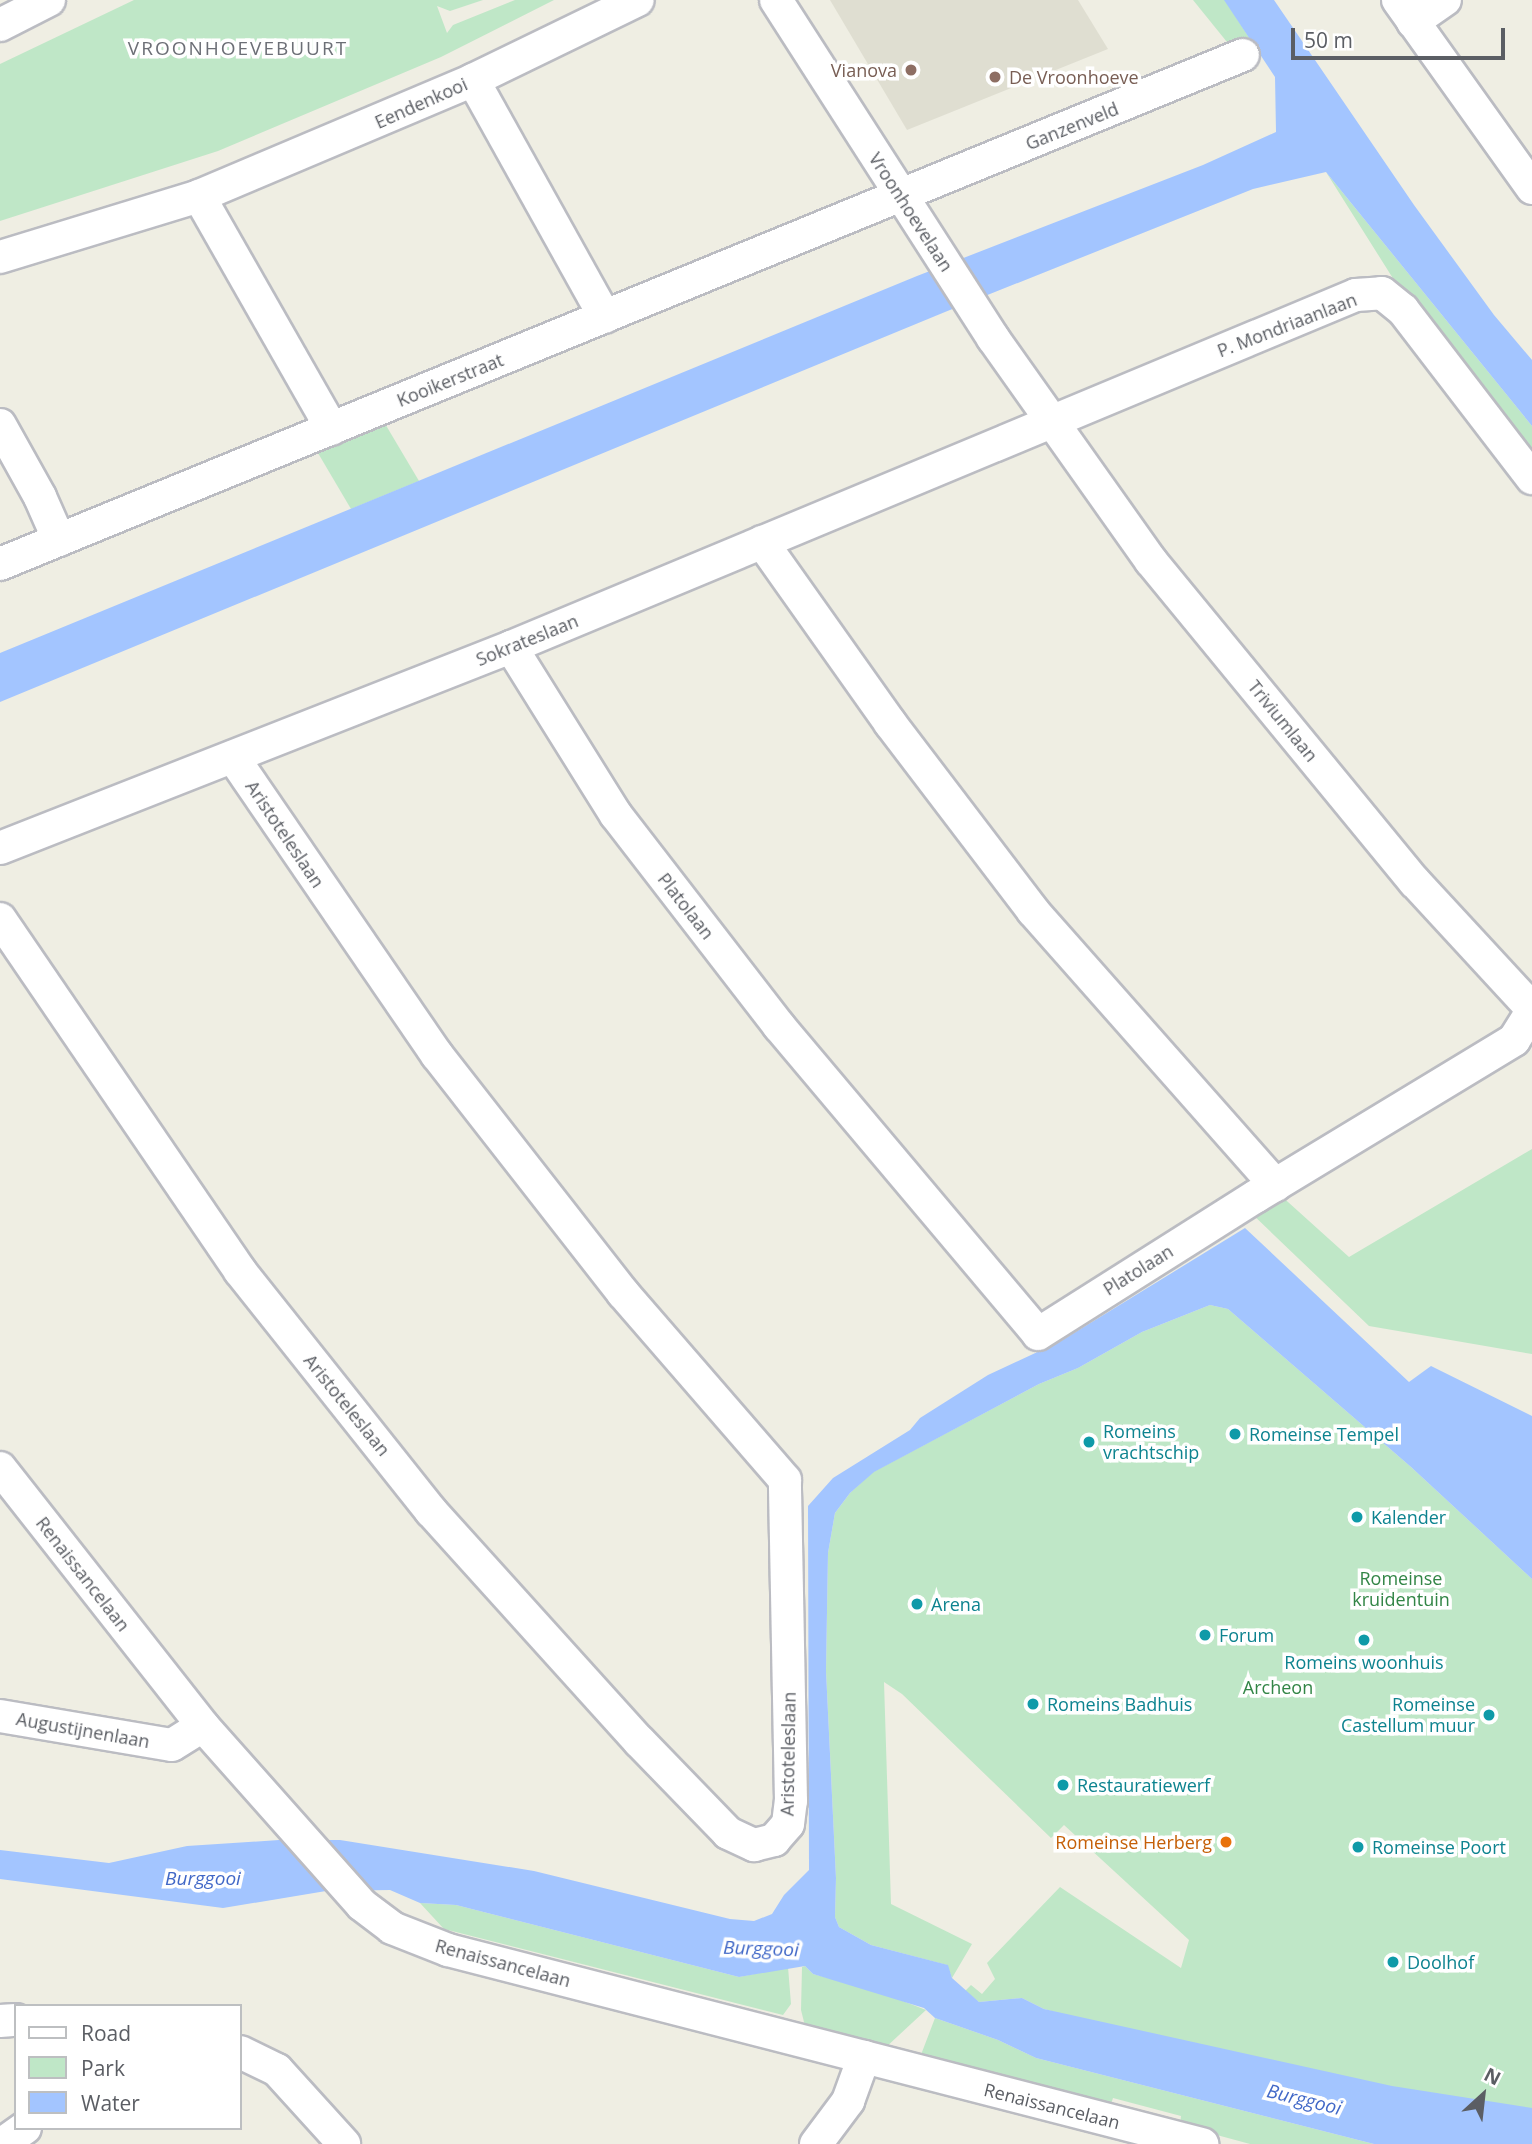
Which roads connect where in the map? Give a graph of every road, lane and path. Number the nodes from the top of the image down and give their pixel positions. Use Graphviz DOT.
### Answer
graph roads {
  1 [pos="49,0"];
  2 [pos="638,0"];
  3 [pos="776,0"];
  4 [pos="1445,0"];
  5 [pos="1405,11"];
  6 [pos="0,24"];
  7 [pos="1243,55"];
  8 [pos="473,79"];
  9 [pos="1532,188"];
  10 [pos="900,195"];
  11 [pos="199,196"];
  12 [pos="0,257"];
  13 [pos="605,317"];
  14 [pos="1049,421"];
  15 [pos="0,425"];
  16 [pos="332,429"];
  17 [pos="1532,478"];
  18 [pos="59,540"];
  19 [pos="762,542"];
  20 [pos="0,564"];
  21 [pos="511,647"];
  22 [pos="233,757"];
  23 [pos="0,848"];
  24 [pos="0,919"];
  25 [pos="1532,1010"];
  26 [pos="1275,1185"];
  27 [pos="0,1468"];
  28 [pos="0,1716"];
  29 [pos="203,1726"];
  30 [pos="242,2053"];
  31 [pos="864,2057"];
  32 [pos="22,2130"];
  33 [pos="2,2144"];
  34 [pos="344,2144"];
  35 [pos="816,2144"];
  36 [pos="1202,2144"];
  1 -- 6 [label="street"];
  2 -- 8 [label="street, Eendenkooi"];
  3 -- 10 [label="street, Vroonhoevelaan"];
  4 -- 5 [label="street"];
  5 -- 9 [label="street"];
  7 -- 10 [label="street, Ganzenveld"];
  8 -- 11 [label="street, Eendenkooi"];
  8 -- 13 [label="street"];
  10 -- 13 [label="street, Kooikerstraat"];
  10 -- 14 [label="street, Vroonhoevelaan"];
  11 -- 12 [label="street, Eendenkooi"];
  11 -- 16 [label="street"];
  13 -- 16 [label="street, Kooikerstraat"];
  14 -- 17 [label="street, P. Mondriaanlaan"];
  14 -- 19 [label="street, Sokrateslaan"];
  14 -- 25 [label="street, Triviumlaan"];
  15 -- 18 [label="street"];
  16 -- 18 [label="street, Kooikerstraat"];
  18 -- 20 [label="street, Kooikerstraat"];
  19 -- 21 [label="street, Sokrateslaan"];
  19 -- 26 [label="street"];
  21 -- 22 [label="street, Sokrateslaan"];
  21 -- 26 [label="street, Platolaan"];
  22 -- 23 [label="street, Sokrateslaan"];
  22 -- 24 [label="street, Aristoteleslaan"];
  25 -- 26 [label="street, Triviumlaan"];
  27 -- 29 [label="street, Renaissancelaan"];
  28 -- 29 [label="street, Augustijnenlaan"];
  29 -- 31 [label="street, Renaissancelaan"];
  30 -- 34 [label="street"];
  31 -- 35 [label="street"];
  31 -- 36 [label="street, Renaissancelaan"];
  32 -- 33 [label="street"];
}
